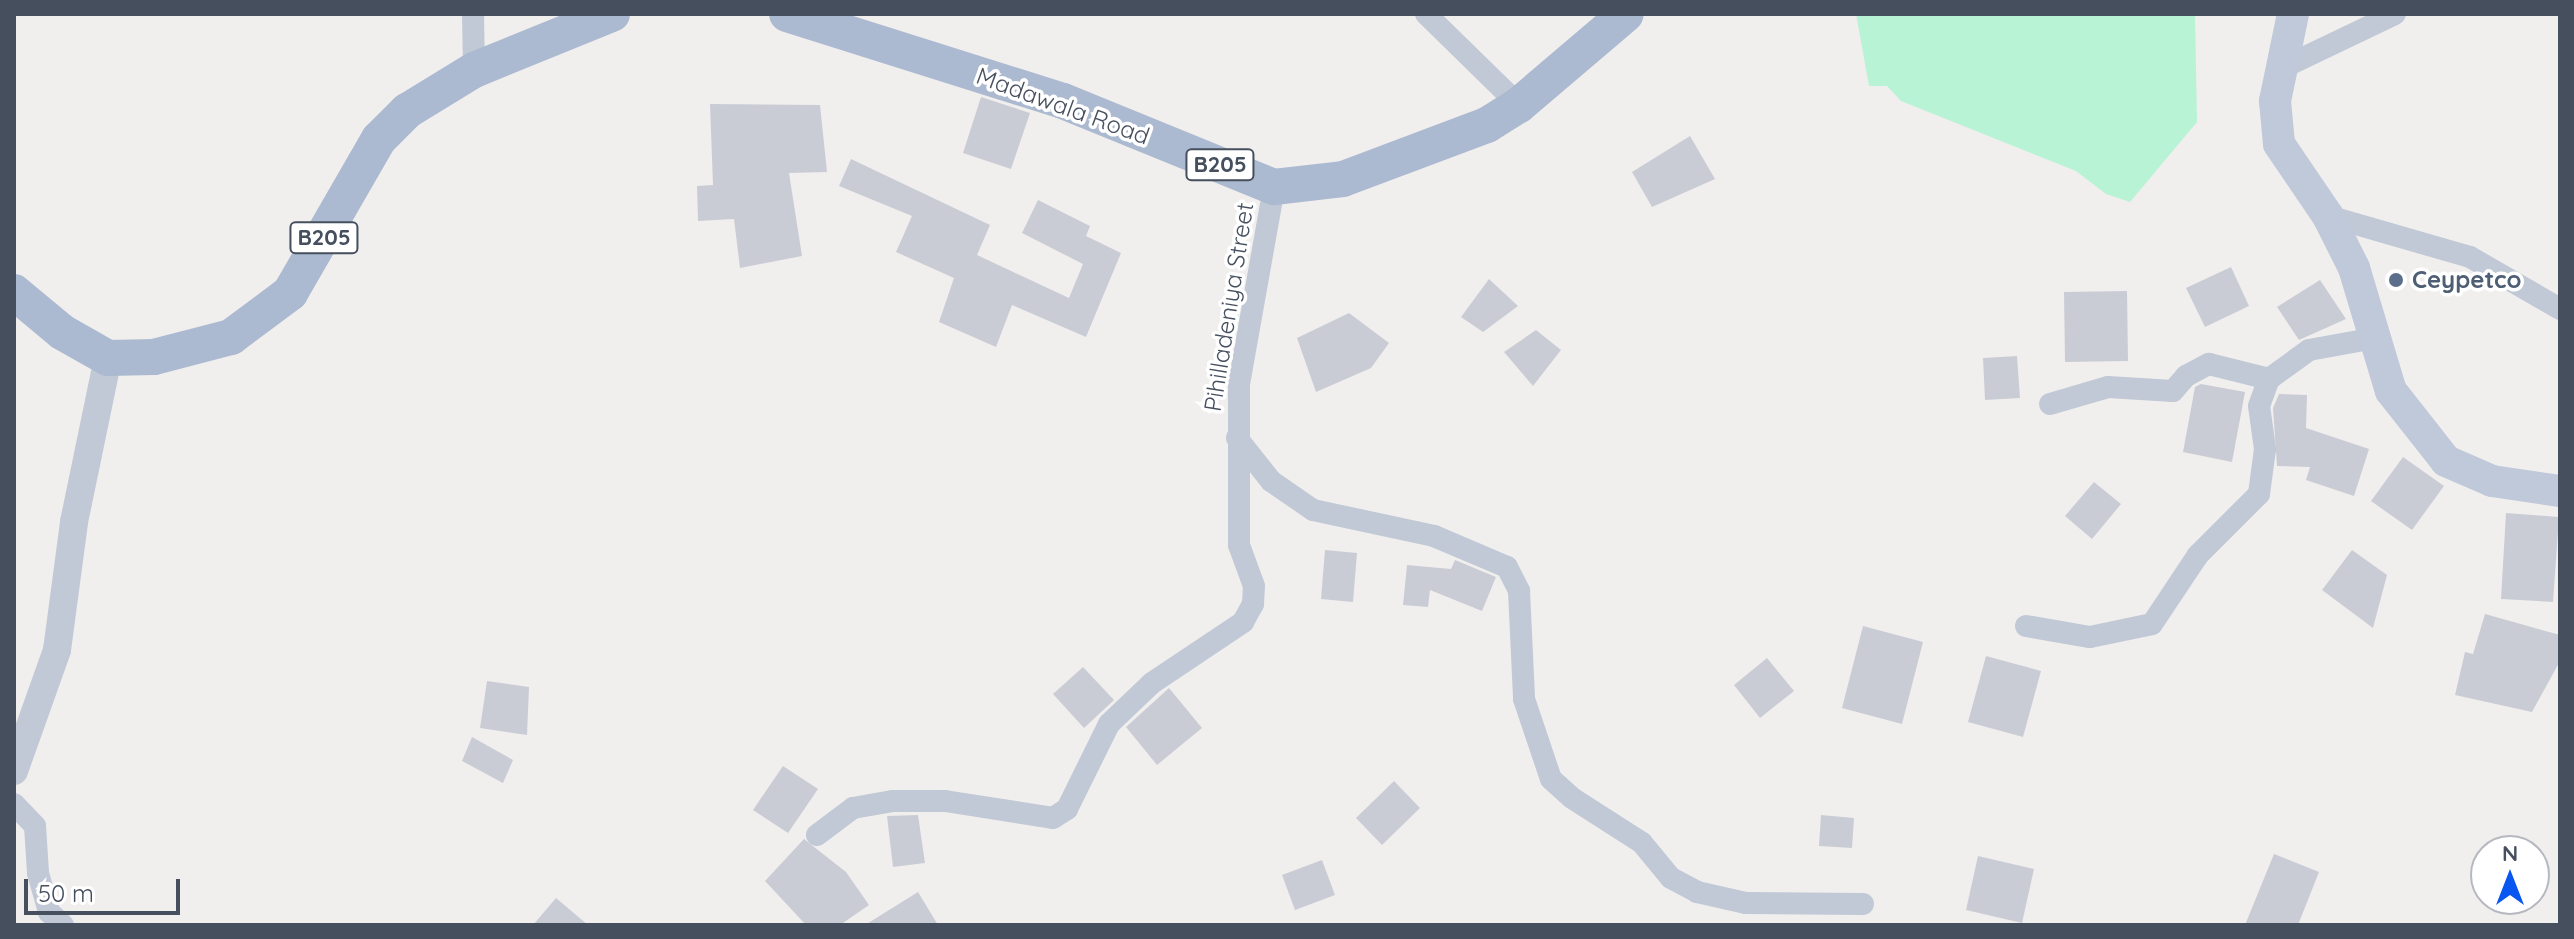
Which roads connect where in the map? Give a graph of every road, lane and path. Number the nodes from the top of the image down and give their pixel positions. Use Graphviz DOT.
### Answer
graph roads {
  1 [pos="473,14"];
  2 [pos="612,14"];
  3 [pos="787,14"];
  4 [pos="1426,14"];
  5 [pos="1626,14"];
  6 [pos="2293,14"];
  7 [pos="2395,14"];
  8 [pos="840,22"];
  9 [pos="2282,68"];
  10 [pos="474,70"];
  11 [pos="1519,105"];
  12 [pos="1274,187"];
  13 [pos="2328,216"];
  14 [pos="14,292"];
  15 [pos="2560,309"];
  16 [pos="2375,338"];
  17 [pos="108,358"];
  18 [pos="2269,379"];
  19 [pos="2050,404"];
  20 [pos="1237,438"];
  21 [pos="2560,491"];
  22 [pos="2026,626"];
  23 [pos="14,771"];
  24 [pos="14,804"];
  25 [pos="817,835"];
  26 [pos="1863,904"];
  27 [pos="63,925"];
  1 -- 10 [label="street"];
  2 -- 10 [label="main road, B205"];
  3 -- 8 [label="main road, Madawala Road / B205"];
  4 -- 11 [label="street"];
  5 -- 11 [label="main road, Madawala Road / B205"];
  6 -- 9 [label="main road"];
  7 -- 9 [label="street"];
  8 -- 12 [label="main road, Madawala Road / B205"];
  9 -- 13 [label="main road"];
  10 -- 17 [label="main road, B205"];
  11 -- 12 [label="main road, Madawala Road / B205"];
  12 -- 20 [label="street, Pihilladeniya Street"];
  13 -- 15 [label="street"];
  13 -- 16 [label="main road"];
  14 -- 17 [label="main road"];
  16 -- 18 [label="street"];
  16 -- 21 [label="main road"];
  17 -- 23 [label="street"];
  18 -- 19 [label="street"];
  18 -- 22 [label="street"];
  20 -- 25 [label="street, Pihilladeniya Street"];
  20 -- 26 [label="street"];
  24 -- 27 [label="street"];
}
